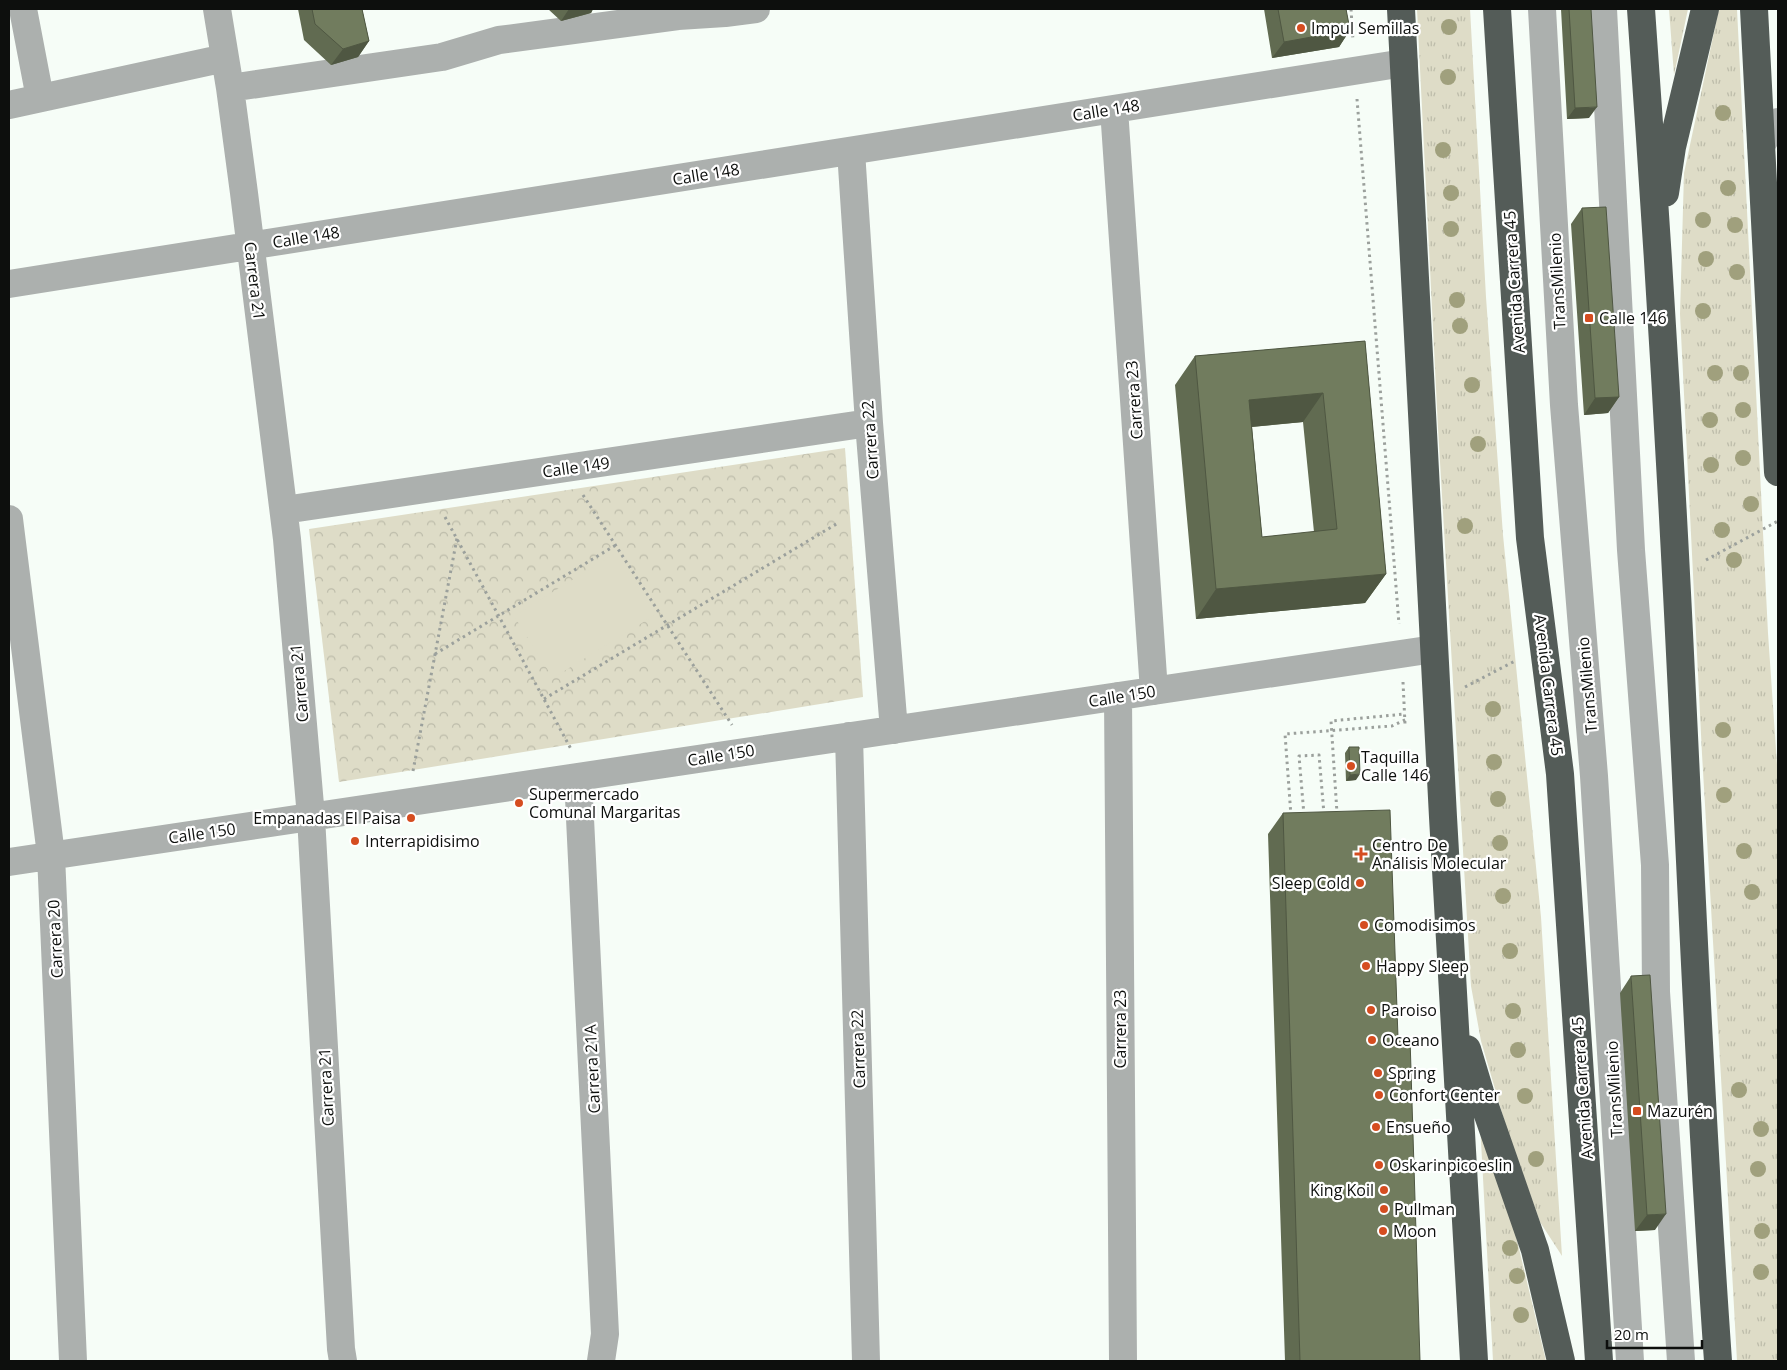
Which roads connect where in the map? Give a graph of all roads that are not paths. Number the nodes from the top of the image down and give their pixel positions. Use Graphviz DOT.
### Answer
graph roads {
  1 [pos="23,9"];
  2 [pos="217,9"];
  3 [pos="756,9"];
  4 [pos="1401,9"];
  5 [pos="1498,9"];
  6 [pos="1542,9"];
  7 [pos="1603,9"];
  8 [pos="1641,9"];
  9 [pos="1705,9"];
  10 [pos="1754,9"];
  11 [pos="225,58"];
  12 [pos="1404,63"];
  13 [pos="230,88"];
  14 [pos="40,98"];
  15 [pos="9,104"];
  16 [pos="1114,109"];
  17 [pos="1778,122"];
  18 [pos="1761,145"];
  19 [pos="851,150"];
  20 [pos="1658,243"];
  21 [pos="251,246"];
  22 [pos="9,284"];
  23 [pos="869,423"];
  24 [pos="1778,472"];
  25 [pos="284,510"];
  26 [pos="9,519"];
  27 [pos="13,581"];
  28 [pos="1434,649"];
  29 [pos="1154,691"];
  30 [pos="1118,696"];
  31 [pos="894,730"];
  32 [pos="849,736"];
  33 [pos="578,777"];
  34 [pos="311,817"];
  35 [pos="51,856"];
  36 [pos="9,862"];
  37 [pos="1453,995"];
  38 [pos="73,1361"];
  39 [pos="343,1361"];
  40 [pos="601,1361"];
  41 [pos="866,1361"];
  42 [pos="1123,1361"];
  43 [pos="1474,1361"];
  44 [pos="1561,1361"];
  45 [pos="1599,1361"];
  46 [pos="1630,1361"];
  47 [pos="1681,1361"];
  48 [pos="1718,1361"];
  1 -- 14 [label="street"];
  2 -- 11 [label="street, Carrera 21"];
  3 -- 13 [label="street"];
  4 -- 12 [label="highway"];
  5 -- 45 [label="highway, Avenida Carrera 45"];
  6 -- 46 [label="street, TransMilenio"];
  7 -- 47 [label="street"];
  8 -- 20 [label="highway"];
  9 -- 20 [label="highway"];
  10 -- 18 [label="highway"];
  11 -- 13 [label="street, Carrera 21"];
  11 -- 14 [label="street"];
  12 -- 16 [label="street, Calle 148"];
  12 -- 28 [label="highway"];
  13 -- 21 [label="street, Carrera 21"];
  14 -- 15 [label="street"];
  16 -- 19 [label="street, Calle 148"];
  16 -- 29 [label="street, Carrera 23"];
  17 -- 18 [label="street"];
  18 -- 24 [label="highway"];
  19 -- 21 [label="street, Calle 148"];
  19 -- 23 [label="street, Carrera 22"];
  20 -- 48 [label="highway"];
  21 -- 22 [label="street, Calle 148"];
  21 -- 25 [label="street, Carrera 21"];
  23 -- 25 [label="street, Calle 149"];
  23 -- 31 [label="street, Carrera 22"];
  25 -- 34 [label="street, Carrera 21"];
  26 -- 27 [label="street, Carrera 20"];
  27 -- 35 [label="street, Carrera 20"];
  28 -- 29 [label="street, Calle 150"];
  28 -- 37 [label="highway"];
  29 -- 30 [label="street, Calle 150"];
  30 -- 31 [label="street, Calle 150"];
  30 -- 42 [label="street, Carrera 23"];
  31 -- 32 [label="street, Calle 150"];
  32 -- 33 [label="street, Calle 150"];
  32 -- 41 [label="street, Carrera 22"];
  33 -- 34 [label="street, Calle 150"];
  33 -- 40 [label="street, Carrera 21A"];
  34 -- 35 [label="street, Calle 150"];
  34 -- 39 [label="street, Carrera 21"];
  35 -- 36 [label="street, Calle 150"];
  35 -- 38 [label="street, Carrera 20"];
  37 -- 43 [label="highway"];
  37 -- 44 [label="highway"];
}
